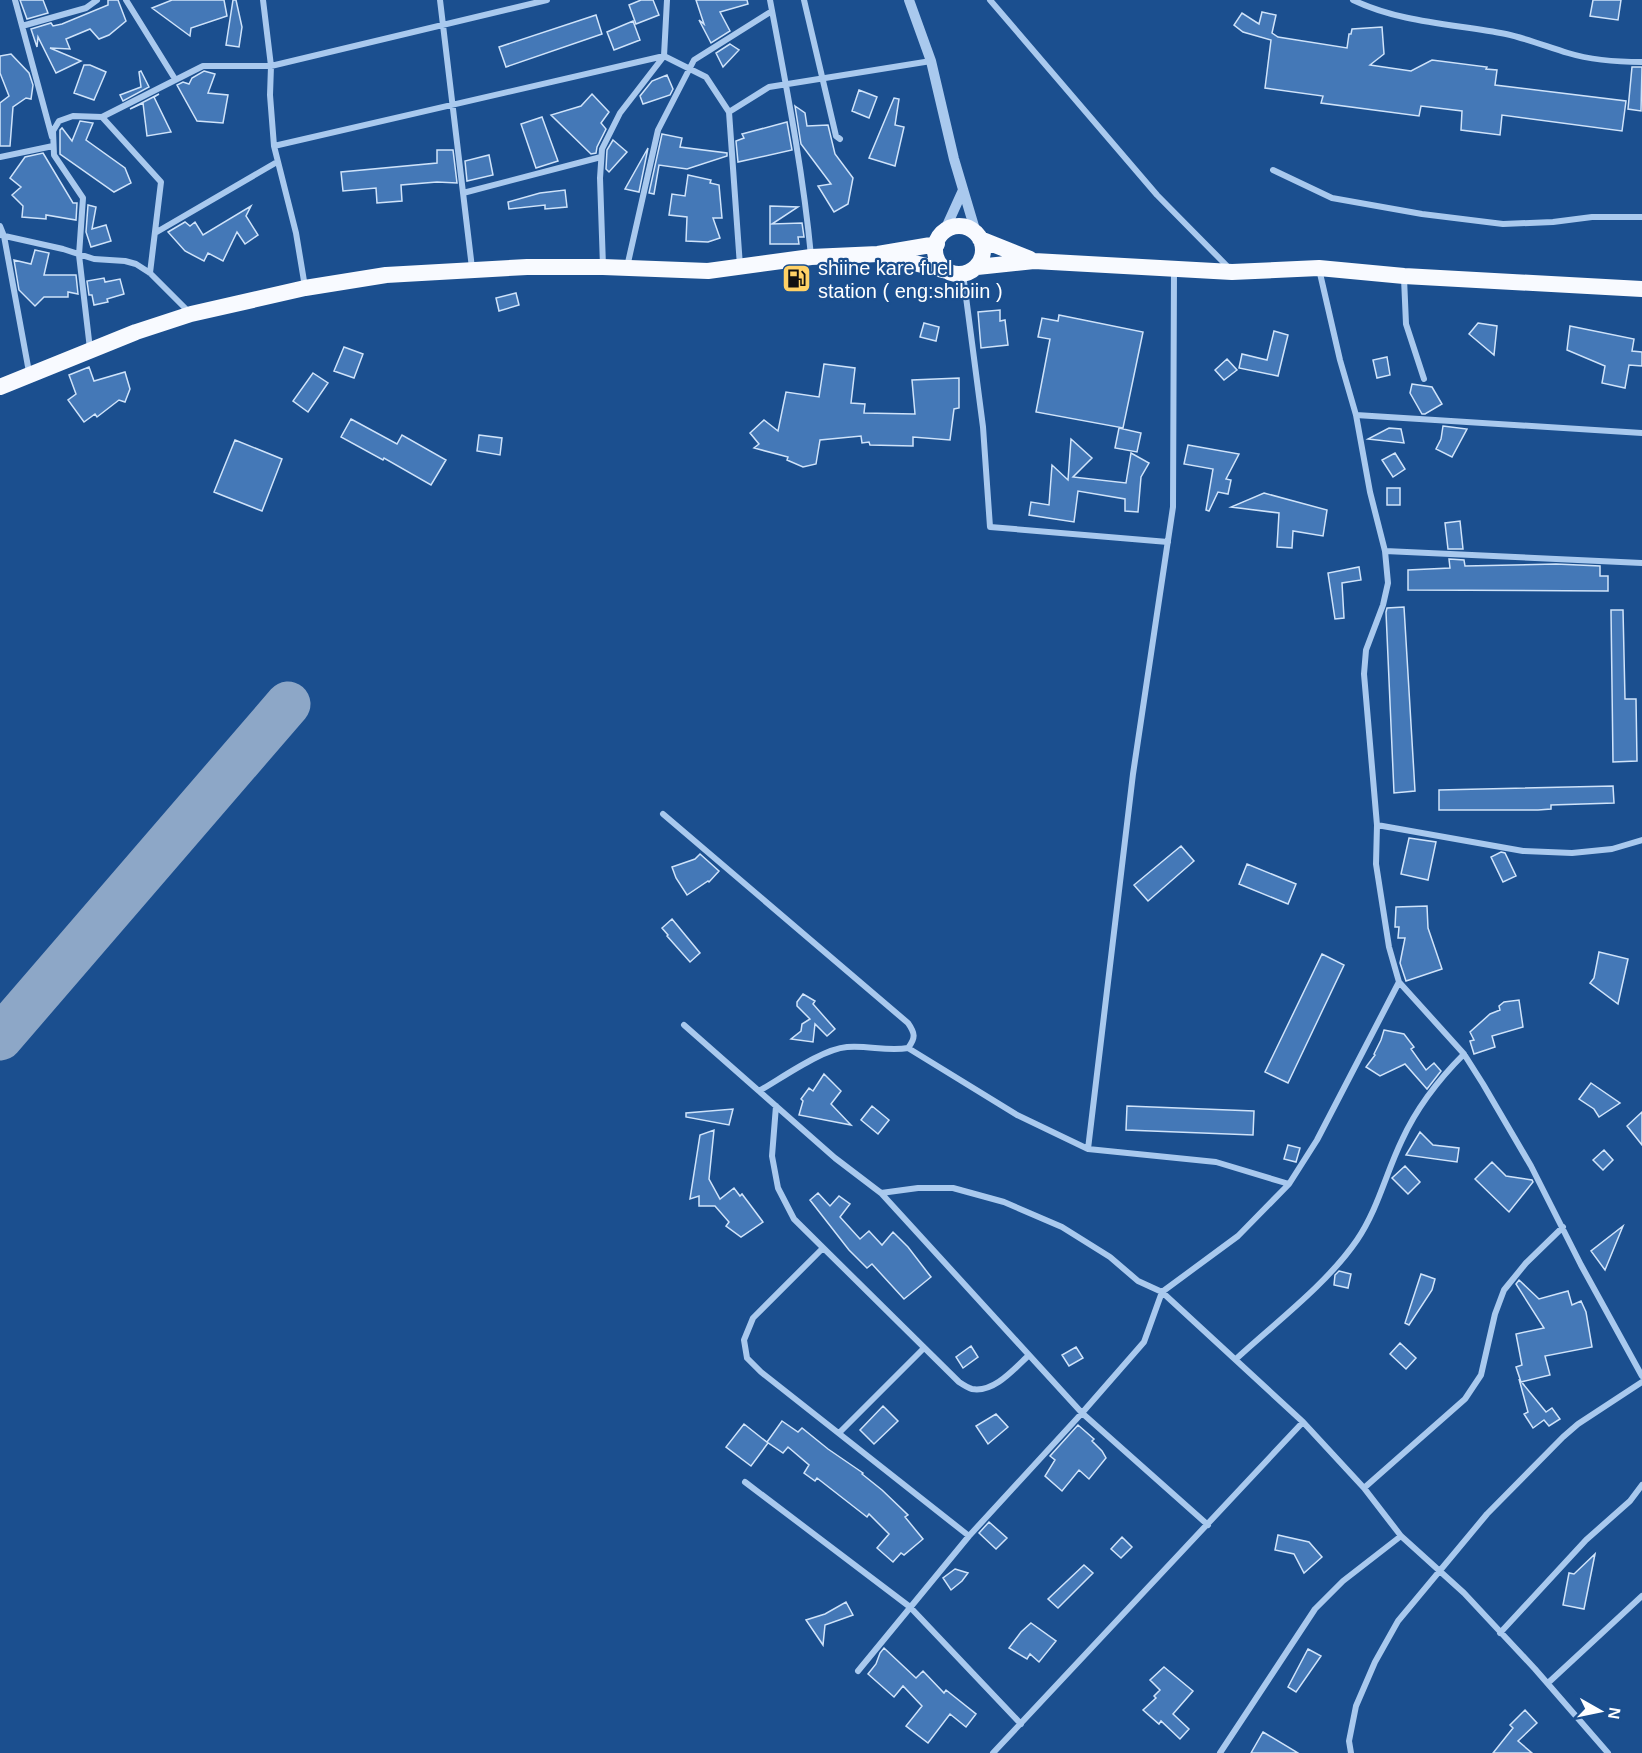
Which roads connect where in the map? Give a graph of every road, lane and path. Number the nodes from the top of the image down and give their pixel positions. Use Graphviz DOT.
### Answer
graph roads {
  1 [pos="15,0"];
  2 [pos="96,0"];
  3 [pos="126,0"];
  4 [pos="263,0"];
  5 [pos="440,0"];
  6 [pos="548,0"];
  7 [pos="667,0"];
  8 [pos="770,0"];
  9 [pos="804,0"];
  10 [pos="909,0"];
  11 [pos="990,0"];
  12 [pos="1353,0"];
  13 [pos="772,11"];
  14 [pos="442,25"];
  15 [pos="22,26"];
  16 [pos="664,56"];
  17 [pos="931,61"];
  18 [pos="1642,62"];
  19 [pos="271,66"];
  20 [pos="689,69"];
  21 [pos="822,78"];
  22 [pos="175,79"];
  23 [pos="786,84"];
  24 [pos="452,105"];
  25 [pos="729,112"];
  26 [pos="102,117"];
  27 [pos="840,139"];
  28 [pos="53,144"];
  29 [pos="274,146"];
  30 [pos="0,157"];
  31 [pos="601,157"];
  32 [pos="277,162"];
  33 [pos="1273,170"];
  34 [pos="963,190"];
  35 [pos="463,193"];
  36 [pos="1642,217"];
  37 [pos="0,226"];
  38 [pos="155,233"];
  39 [pos="2,236"];
  40 [pos="978,236"];
  41 [pos="940,238"];
  42 [pos="878,254"];
  43 [pos="79,255"];
  44 [pos="811,257"];
  45 [pos="1034,261"];
  46 [pos="603,267"];
  47 [pos="740,267"];
  48 [pos="627,268"];
  49 [pos="1174,268"];
  50 [pos="1319,268"];
  51 [pos="472,269"];
  52 [pos="962,271"];
  53 [pos="1232,272"];
  54 [pos="150,273"];
  55 [pos="1404,276"];
  56 [pos="305,288"];
  57 [pos="1642,289"];
  58 [pos="191,314"];
  59 [pos="90,351"];
  60 [pos="30,376"];
  61 [pos="1424,379"];
  62 [pos="0,387"];
  63 [pos="1356,415"];
  64 [pos="1642,433"];
  65 [pos="1168,542"];
  66 [pos="1385,551"];
  67 [pos="1642,563"];
  68 [pos="663,814"];
  69 [pos="1377,825"];
  70 [pos="1642,840"];
  71 [pos="1400,982"];
  72 [pos="684,1025"];
  73 [pos="908,1048"];
  74 [pos="1464,1054"];
  75 [pos="759,1091"];
  76 [pos="776,1106"];
  77 [pos="1088,1149"];
  78 [pos="1288,1184"];
  79 [pos="881,1193"];
  80 [pos="1563,1227"];
  81 [pos="822,1249"];
  82 [pos="1162,1292"];
  83 [pos="924,1348"];
  84 [pos="1029,1355"];
  85 [pos="1236,1359"];
  86 [pos="1642,1376"];
  87 [pos="1642,1382"];
  88 [pos="1082,1413"];
  89 [pos="1303,1422"];
  90 [pos="839,1433"];
  91 [pos="745,1482"];
  92 [pos="1642,1485"];
  93 [pos="1364,1488"];
  94 [pos="1208,1525"];
  95 [pos="969,1536"];
  96 [pos="1401,1536"];
  97 [pos="1440,1571"];
  98 [pos="1642,1596"];
  99 [pos="910,1608"];
  100 [pos="1500,1634"];
  101 [pos="858,1671"];
  102 [pos="1548,1683"];
  103 [pos="1020,1724"];
  104 [pos="993,1753"];
  105 [pos="1220,1753"];
  106 [pos="1351,1753"];
  107 [pos="1608,1753"];
  1 -- 15 [label="street"];
  2 -- 15 [label="street"];
  3 -- 22 [label="street"];
  4 -- 19 [label="street"];
  5 -- 14 [label="street"];
  6 -- 14 [label="street"];
  7 -- 16 [label="street"];
  8 -- 13 [label="street"];
  9 -- 21 [label="street"];
  10 -- 17 [label="street"];
  11 -- 53 [label="street"];
  12 -- 18 [label="street"];
  13 -- 20 [label="street"];
  13 -- 23 [label="street"];
  14 -- 19 [label="street"];
  14 -- 24 [label="street"];
  15 -- 28 [label="street"];
  16 -- 20 [label="street"];
  16 -- 24 [label="street"];
  16 -- 31 [label="street"];
  17 -- 21 [label="street"];
  17 -- 34 [label="street"];
  19 -- 22 [label="street"];
  19 -- 29 [label="street"];
  20 -- 25 [label="street"];
  20 -- 48 [label="street"];
  21 -- 23 [label="street"];
  21 -- 27 [label="street"];
  22 -- 26 [label="street"];
  23 -- 25 [label="street"];
  23 -- 44 [label="street"];
  24 -- 29 [label="street"];
  24 -- 35 [label="street"];
  25 -- 47 [label="street"];
  26 -- 28 [label="street"];
  26 -- 38 [label="street"];
  28 -- 30 [label="street"];
  28 -- 43 [label="street"];
  29 -- 32 [label="street"];
  31 -- 35 [label="street"];
  31 -- 46 [label="street"];
  32 -- 38 [label="street"];
  32 -- 56 [label="street"];
  33 -- 36 [label="street"];
  34 -- 40 [label="street"];
  34 -- 41 [label="street"];
  35 -- 51 [label="street"];
  37 -- 39 [label="street"];
  38 -- 54 [label="street"];
  39 -- 43 [label="street"];
  39 -- 60 [label="street"];
  40 -- 41 [label="highway"];
  40 -- 45 [label="highway"];
  40 -- 52 [label="highway"];
  41 -- 42 [label="highway"];
  41 -- 52 [label="highway"];
  42 -- 44 [label="highway"];
  42 -- 52 [label="highway"];
  43 -- 54 [label="street"];
  43 -- 59 [label="street"];
  44 -- 47 [label="highway"];
  45 -- 49 [label="highway"];
  45 -- 52 [label="highway"];
  46 -- 48 [label="highway"];
  46 -- 51 [label="highway"];
  47 -- 48 [label="highway"];
  49 -- 53 [label="highway"];
  49 -- 65 [label="street"];
  50 -- 53 [label="highway"];
  50 -- 55 [label="highway"];
  50 -- 63 [label="street"];
  51 -- 56 [label="highway"];
  52 -- 65 [label="street"];
  54 -- 58 [label="street"];
  55 -- 57 [label="highway"];
  55 -- 61 [label="street"];
  56 -- 58 [label="highway"];
  58 -- 59 [label="highway"];
  59 -- 60 [label="highway"];
  60 -- 62 [label="highway"];
  63 -- 64 [label="street"];
  63 -- 66 [label="street"];
  65 -- 77 [label="street"];
  66 -- 67 [label="street"];
  66 -- 69 [label="street"];
  68 -- 73 [label="street"];
  69 -- 70 [label="street"];
  69 -- 71 [label="street"];
  71 -- 74 [label="street"];
  71 -- 78 [label="street"];
  72 -- 75 [label="street"];
  73 -- 75 [label="street"];
  73 -- 77 [label="street"];
  74 -- 80 [label="street"];
  74 -- 85 [label="street"];
  75 -- 76 [label="street"];
  76 -- 79 [label="street"];
  76 -- 81 [label="street"];
  77 -- 78 [label="street"];
  78 -- 82 [label="street"];
  79 -- 82 [label="street"];
  79 -- 84 [label="street"];
  80 -- 86 [label="street"];
  80 -- 93 [label="street"];
  81 -- 83 [label="street"];
  81 -- 90 [label="street"];
  82 -- 85 [label="street"];
  82 -- 88 [label="street"];
  83 -- 84 [label="street"];
  83 -- 90 [label="street"];
  84 -- 88 [label="street"];
  85 -- 89 [label="street"];
  87 -- 97 [label="street"];
  88 -- 94 [label="street"];
  88 -- 95 [label="street"];
  89 -- 93 [label="street"];
  89 -- 94 [label="street"];
  90 -- 95 [label="street"];
  91 -- 99 [label="street"];
  92 -- 100 [label="street"];
  93 -- 96 [label="street"];
  94 -- 103 [label="street"];
  95 -- 99 [label="street"];
  96 -- 97 [label="street"];
  96 -- 105 [label="street"];
  97 -- 100 [label="street"];
  97 -- 106 [label="street"];
  98 -- 102 [label="street"];
  99 -- 101 [label="street"];
  99 -- 103 [label="street"];
  100 -- 102 [label="street"];
  102 -- 107 [label="street"];
  103 -- 104 [label="street"];
}
